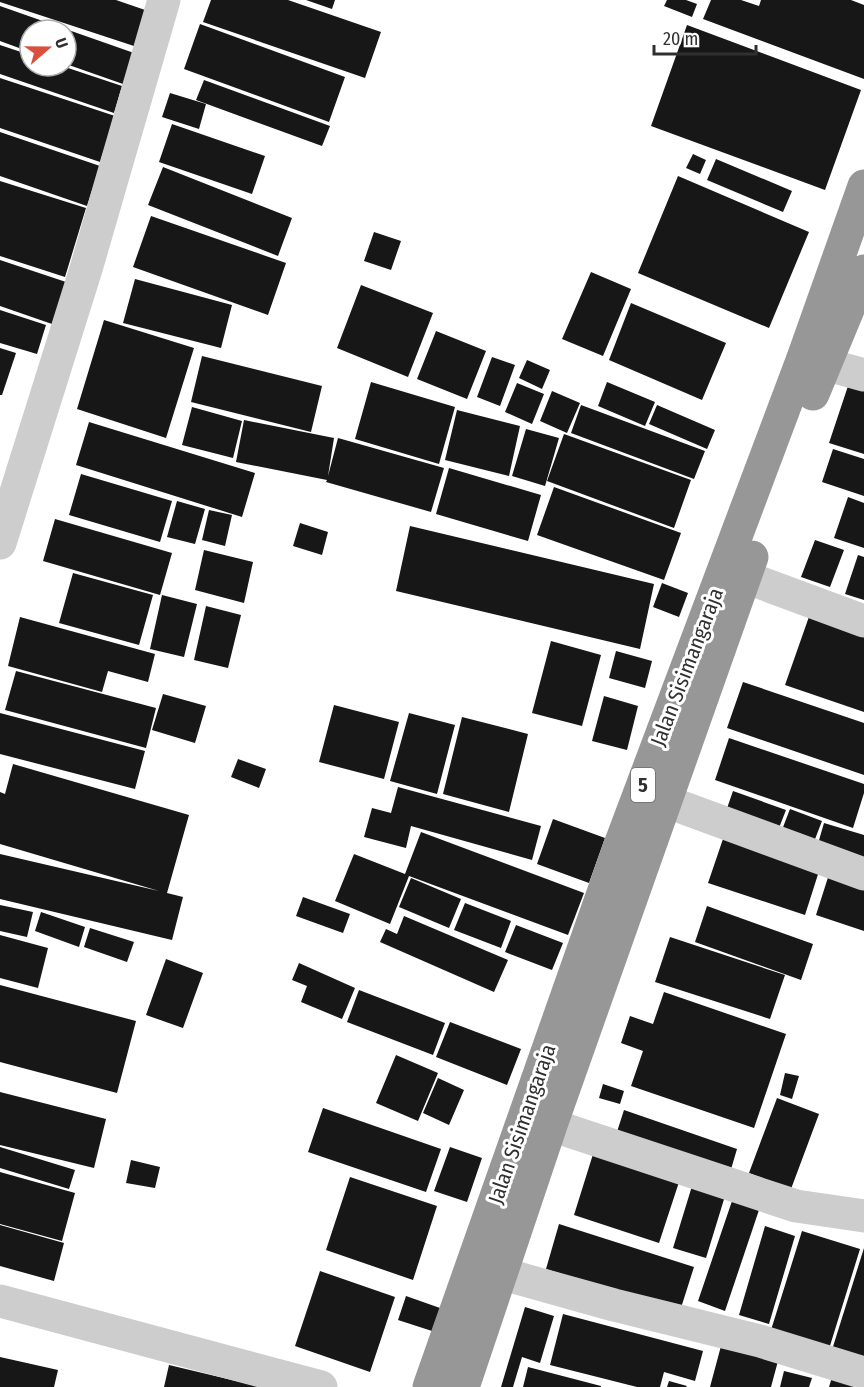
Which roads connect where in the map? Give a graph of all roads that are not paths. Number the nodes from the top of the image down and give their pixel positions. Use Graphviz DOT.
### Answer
graph roads {
  1 [pos="157,2"];
  2 [pos="864,186"];
  3 [pos="864,271"];
  4 [pos="813,361"];
  5 [pos="864,375"];
  6 [pos="0,543"];
  7 [pos="745,577"];
  8 [pos="864,621"];
  9 [pos="665,801"];
  10 [pos="864,874"];
  11 [pos="551,1125"];
  12 [pos="864,1216"];
  13 [pos="503,1274"];
  14 [pos="0,1301"];
  15 [pos="864,1373"];
  16 [pos="321,1387"];
  17 [pos="429,1387"];
  18 [pos="464,1387"];
  1 -- 6 [label="street"];
  2 -- 4 [label="highway, Jalan Sisimangaraja / 5"];
  3 -- 4 [label="highway, Jalan Sisimangaraja / 5"];
  4 -- 5 [label="street"];
  4 -- 7 [label="highway, Jalan Sisimangaraja / 5"];
  4 -- 17 [label="highway, Jalan Sisimangaraja / 5"];
  7 -- 8 [label="street"];
  7 -- 9 [label="highway, Jalan Sisimangaraja / 5"];
  9 -- 10 [label="street"];
  9 -- 11 [label="highway, Jalan Sisimangaraja / 5"];
  11 -- 12 [label="street"];
  11 -- 13 [label="highway, Jalan Sisimangaraja / 5"];
  13 -- 15 [label="street"];
  13 -- 18 [label="highway, Jalan Sisimangaraja / 5"];
  14 -- 16 [label="street"];
}
